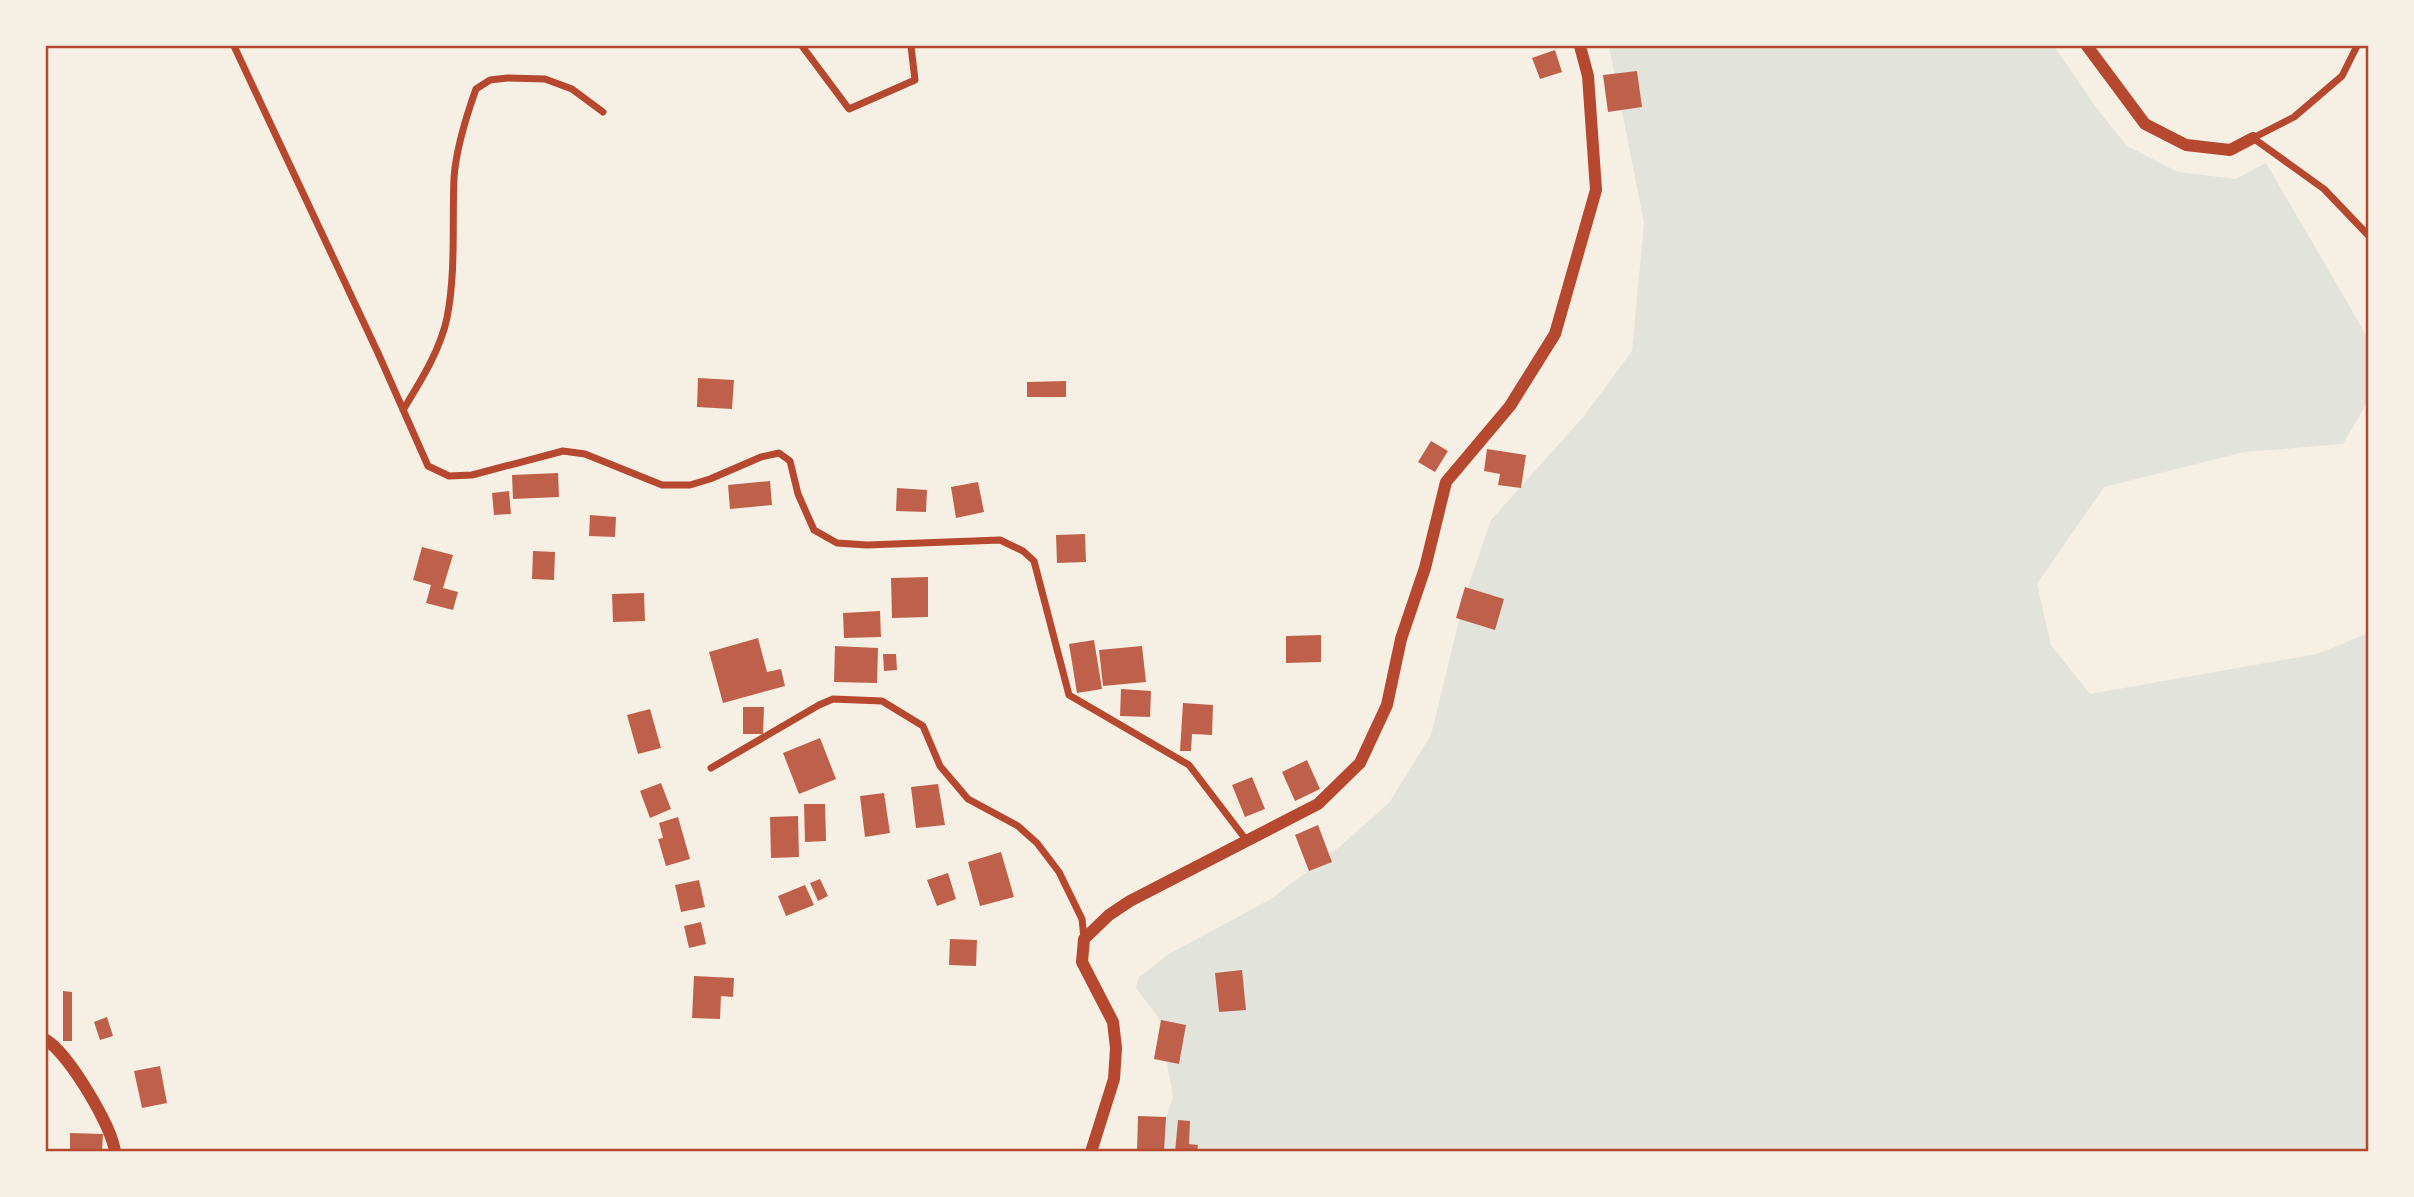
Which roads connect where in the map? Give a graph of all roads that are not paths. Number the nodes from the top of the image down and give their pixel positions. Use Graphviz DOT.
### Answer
graph roads {
  1 [pos="234,46"];
  2 [pos="802,46"];
  3 [pos="911,46"];
  4 [pos="1580,46"];
  5 [pos="2087,46"];
  6 [pos="2357,46"];
  7 [pos="603,112"];
  8 [pos="2253,138"];
  9 [pos="2368,235"];
  10 [pos="403,410"];
  11 [pos="711,768"];
  12 [pos="1247,841"];
  13 [pos="1084,939"];
  14 [pos="46,1040"];
  15 [pos="116,1152"];
  16 [pos="1091,1152"];
  1 -- 10 [label="street"];
  2 -- 3 [label="street"];
  4 -- 12 [label="street"];
  5 -- 8 [label="street"];
  6 -- 8 [label="street"];
  7 -- 10 [label="street"];
  8 -- 9 [label="street"];
  10 -- 12 [label="street"];
  11 -- 13 [label="street"];
  12 -- 13 [label="street"];
  13 -- 16 [label="street"];
  14 -- 15 [label="street"];
}
